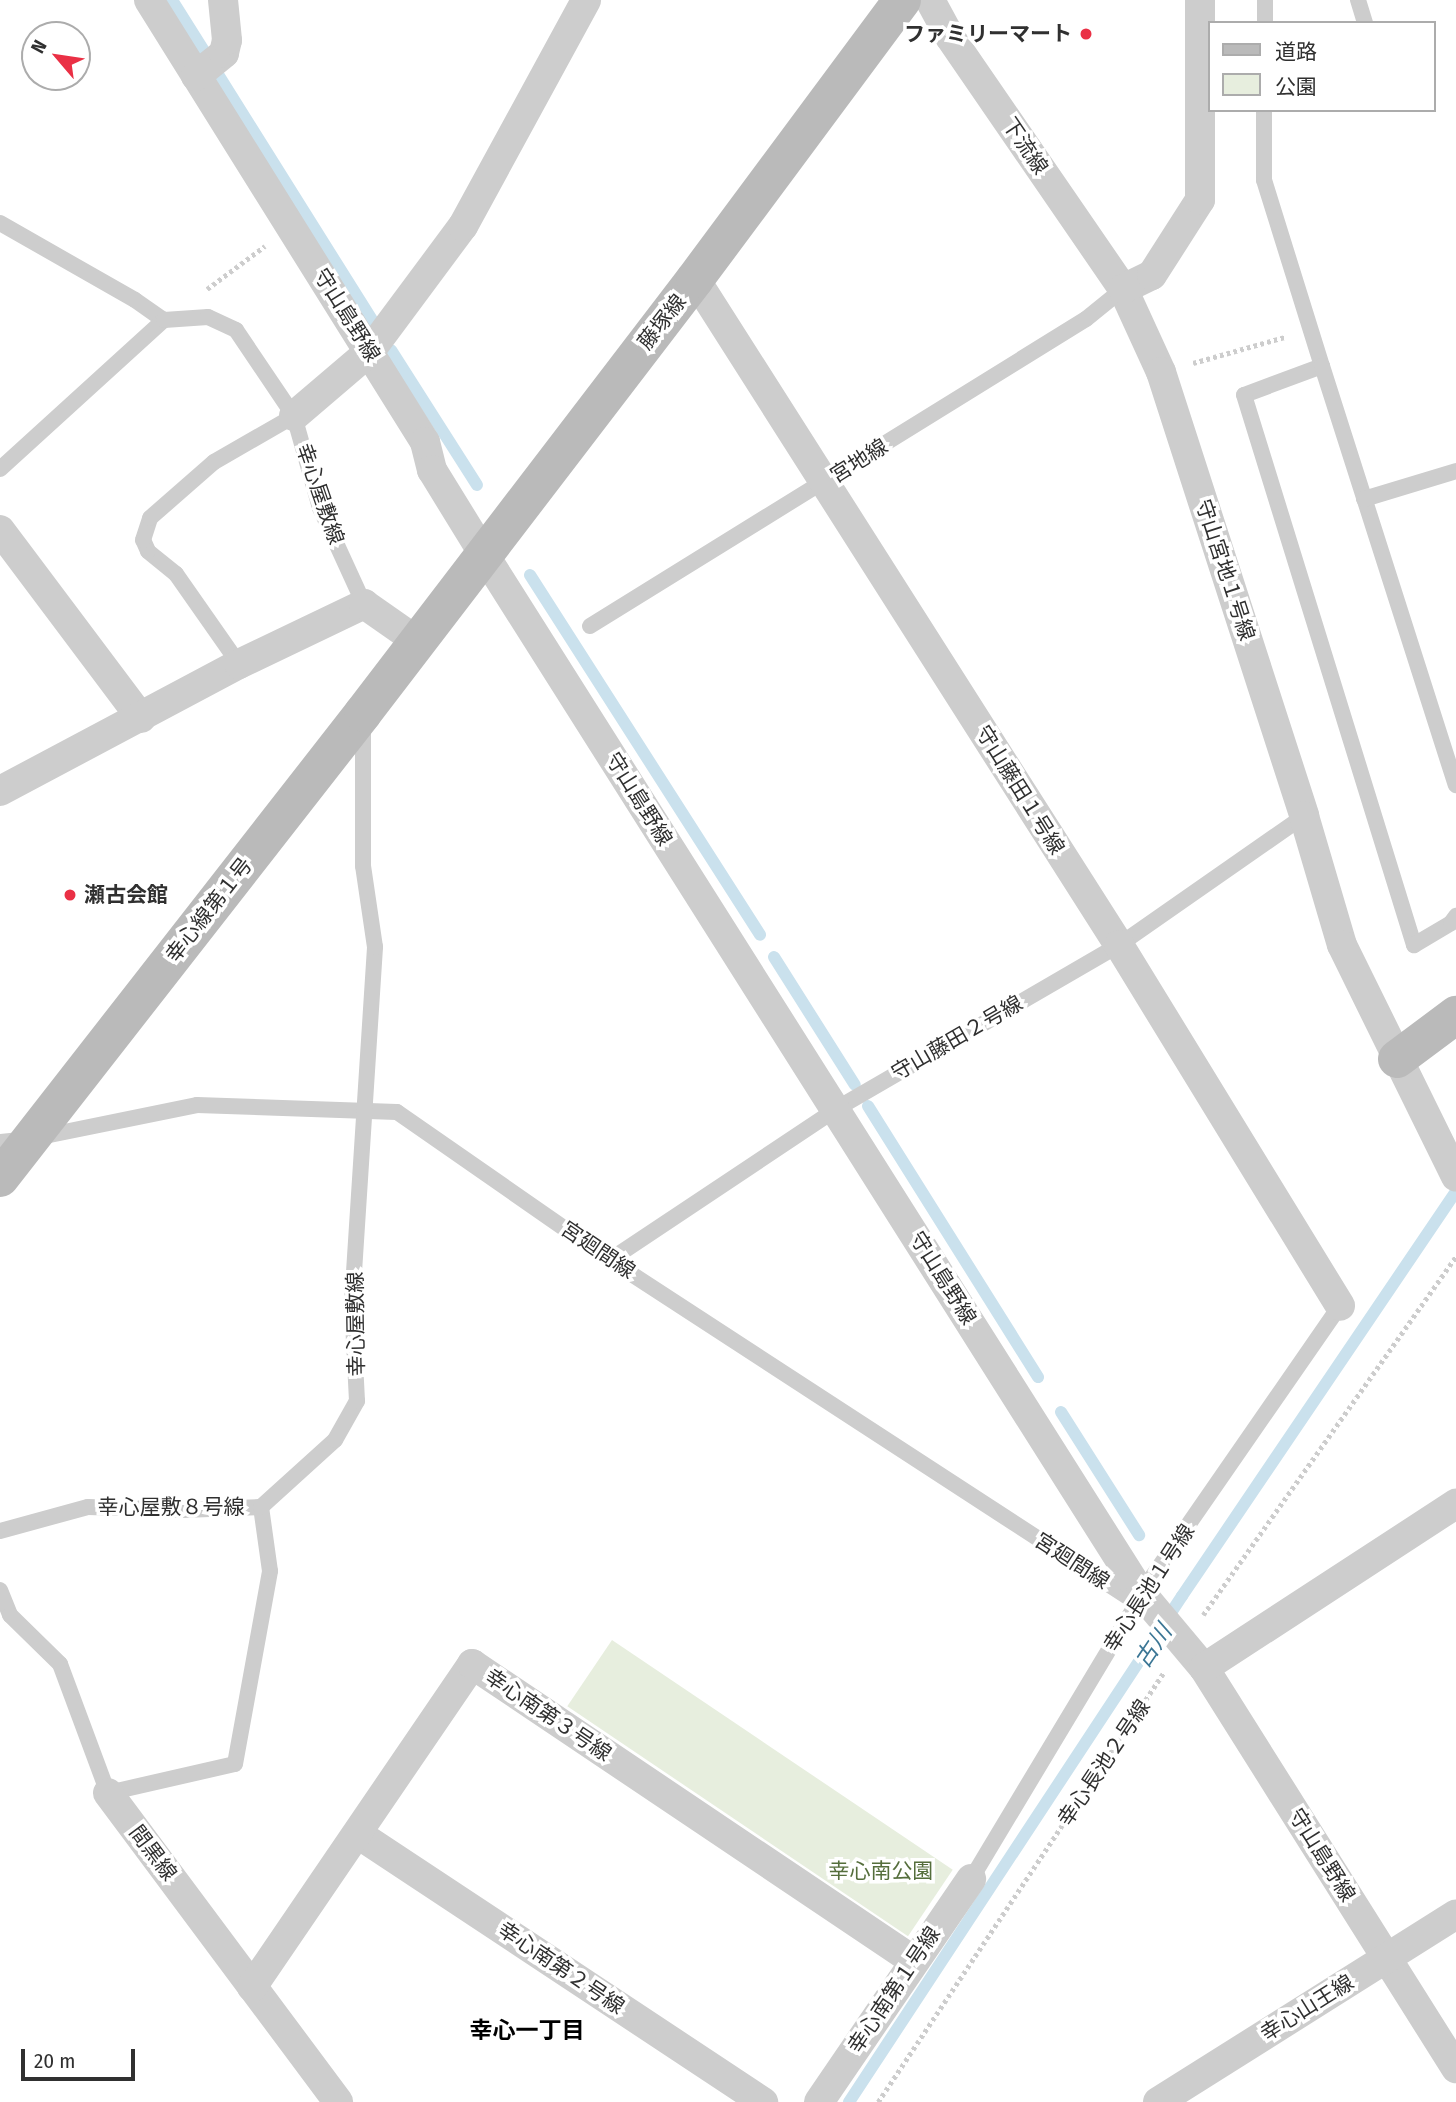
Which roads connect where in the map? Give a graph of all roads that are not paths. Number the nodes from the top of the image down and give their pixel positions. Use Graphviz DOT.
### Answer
graph roads {
  1 [pos="149,0"];
  2 [pos="223,0"];
  3 [pos="586,0"];
  4 [pos="902,0"];
  5 [pos="930,0"];
  6 [pos="1200,0"];
  7 [pos="1265,0"];
  8 [pos="1358,0"];
  9 [pos="1265,21"];
  10 [pos="1364,21"];
  11 [pos="196,76"];
  12 [pos="1264,112"];
  13 [pos="0,223"];
  14 [pos="695,279"];
  15 [pos="1123,289"];
  16 [pos="164,320"];
  17 [pos="370,351"];
  18 [pos="1322,366"];
  19 [pos="294,416"];
  20 [pos="0,468"];
  21 [pos="1455,475"];
  22 [pos="824,482"];
  23 [pos="1364,499"];
  24 [pos="0,530"];
  25 [pos="483,553"];
  26 [pos="364,604"];
  27 [pos="590,626"];
  28 [pos="417,641"];
  29 [pos="239,664"];
  30 [pos="363,713"];
  31 [pos="141,718"];
  32 [pos="1456,785"];
  33 [pos="0,791"];
  34 [pos="1304,816"];
  35 [pos="1456,916"];
  36 [pos="1119,946"];
  37 [pos="1456,1015"];
  38 [pos="1396,1059"];
  39 [pos="836,1109"];
  40 [pos="365,1112"];
  41 [pos="15,1141"];
  42 [pos="1456,1177"];
  43 [pos="0,1178"];
  44 [pos="610,1259"];
  45 [pos="1340,1306"];
  46 [pos="1456,1504"];
  47 [pos="261,1507"];
  48 [pos="0,1531"];
  49 [pos="0,1590"];
  50 [pos="1139,1598"];
  51 [pos="1204,1668"];
  52 [pos="108,1793"];
  53 [pos="358,1834"];
  54 [pos="971,1879"];
  55 [pos="1456,1914"];
  56 [pos="1386,1958"];
  57 [pos="914,1961"];
  58 [pos="252,1987"];
  59 [pos="1456,2068"];
  60 [pos="338,2102"];
  61 [pos="763,2102"];
  62 [pos="818,2102"];
  63 [pos="1158,2102"];
  1 -- 11 [label="street, 守山島野線"];
  2 -- 11 [label="street"];
  3 -- 17 [label="street, 幸心屋敷線"];
  4 -- 14 [label="street, 藤塚線"];
  5 -- 15 [label="street, 下流線"];
  6 -- 15 [label="street"];
  7 -- 9 [label="lane"];
  8 -- 10 [label="lane"];
  11 -- 17 [label="street, 守山島野線"];
  12 -- 18 [label="lane"];
  13 -- 16 [label="lane"];
  14 -- 22 [label="street, 守山藤田１号線"];
  14 -- 25 [label="street, 藤塚線"];
  15 -- 22 [label="lane, 宮地線"];
  15 -- 34 [label="street, 守山宮地１号線"];
  16 -- 19 [label="lane"];
  16 -- 20 [label="lane"];
  17 -- 19 [label="street, 幸心屋敷線"];
  17 -- 25 [label="street, 守山島野線"];
  18 -- 23 [label="lane"];
  18 -- 35 [label="lane"];
  19 -- 26 [label="lane, 幸心屋敷線"];
  19 -- 29 [label="lane"];
  21 -- 23 [label="lane"];
  22 -- 27 [label="lane, 宮地線"];
  22 -- 36 [label="street, 守山藤田１号線"];
  23 -- 32 [label="lane"];
  24 -- 31 [label="street"];
  25 -- 28 [label="street, 藤塚線"];
  25 -- 39 [label="street, 守山島野線"];
  26 -- 28 [label="street"];
  26 -- 29 [label="street"];
  28 -- 30 [label="street, 幸心線第１号"];
  29 -- 31 [label="street"];
  30 -- 40 [label="lane, 幸心屋敷線"];
  30 -- 41 [label="street, 幸心線第１号"];
  31 -- 33 [label="street"];
  34 -- 36 [label="lane, 守山藤田２号線"];
  34 -- 38 [label="street, 守山宮地１号線"];
  36 -- 39 [label="lane, 守山藤田２号線"];
  36 -- 45 [label="street, 守山藤田１号線"];
  37 -- 38 [label="street"];
  38 -- 42 [label="street, 守山宮地１号線"];
  39 -- 44 [label="lane, 守山藤田２号線"];
  39 -- 50 [label="street, 守山島野線"];
  40 -- 41 [label="lane, 宮廻間線"];
  40 -- 44 [label="lane, 宮廻間線"];
  40 -- 47 [label="lane, 幸心屋敷線"];
  41 -- 43 [label="street, 幸心線第１号"];
  44 -- 50 [label="lane, 宮廻間線"];
  45 -- 50 [label="lane, 幸心長池１号線"];
  46 -- 51 [label="street"];
  47 -- 48 [label="lane, 幸心屋敷８号線"];
  47 -- 52 [label="lane"];
  49 -- 52 [label="lane, 間黒線"];
  50 -- 51 [label="street, 守山島野線"];
  50 -- 54 [label="lane, 幸心長池１号線"];
  51 -- 56 [label="street, 守山島野線"];
  52 -- 58 [label="street, 間黒線"];
  53 -- 57 [label="street, 幸心南第３号線"];
  53 -- 58 [label="street, 幸心南第３号線"];
  53 -- 61 [label="street, 幸心南第２号線"];
  54 -- 57 [label="street, 幸心南第１号線"];
  55 -- 56 [label="street, 幸心山王線"];
  56 -- 59 [label="street, 守山島野線"];
  56 -- 63 [label="street, 幸心山王線"];
  57 -- 62 [label="street, 幸心南第１号線"];
  58 -- 60 [label="street, 間黒線"];
}
